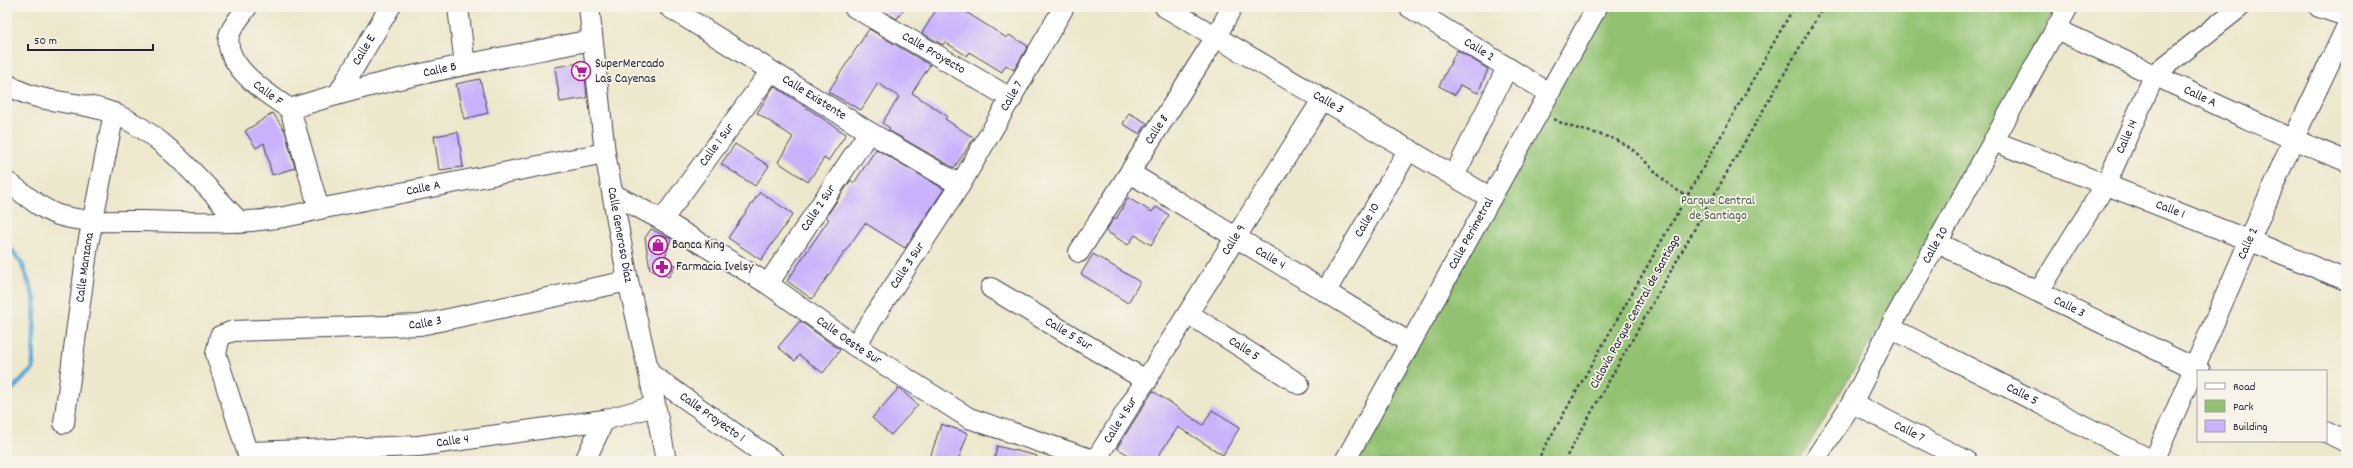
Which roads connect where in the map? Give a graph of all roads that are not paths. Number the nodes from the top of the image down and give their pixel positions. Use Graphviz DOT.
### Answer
graph roads {
  1 [pos="247,7"];
  2 [pos="390,7"];
  3 [pos="458,7"];
  4 [pos="589,7"];
  5 [pos="669,7"];
  6 [pos="854,7"];
  7 [pos="1064,7"];
  8 [pos="1165,7"];
  9 [pos="1232,7"];
  10 [pos="1409,7"];
  11 [pos="1597,7"];
  12 [pos="2068,7"];
  13 [pos="2240,7"];
  14 [pos="2319,7"];
  15 [pos="2346,16"];
  16 [pos="2346,28"];
  17 [pos="2056,29"];
  18 [pos="1216,37"];
  19 [pos="592,40"];
  20 [pos="465,65"];
  21 [pos="1508,68"];
  22 [pos="771,71"];
  23 [pos="2155,74"];
  24 [pos="7,84"];
  25 [pos="1550,93"];
  26 [pos="338,94"];
  27 [pos="1012,99"];
  28 [pos="1322,100"];
  29 [pos="290,109"];
  30 [pos="114,113"];
  31 [pos="869,132"];
  32 [pos="2293,140"];
  33 [pos="1994,141"];
  34 [pos="1409,149"];
  35 [pos="605,153"];
  36 [pos="2346,161"];
  37 [pos="1130,173"];
  38 [pos="1454,176"];
  39 [pos="7,182"];
  40 [pos="2106,184"];
  41 [pos="960,185"];
  42 [pos="613,194"];
  43 [pos="1491,198"];
  44 [pos="319,209"];
  45 [pos="93,220"];
  46 [pos="662,220"];
  47 [pos="241,223"];
  48 [pos="1236,238"];
  49 [pos="2251,240"];
  50 [pos="1938,243"];
  51 [pos="1080,252"];
  52 [pos="628,280"];
  53 [pos="2346,280"];
  54 [pos="768,284"];
  55 [pos="991,288"];
  56 [pos="1326,291"];
  57 [pos="2039,291"];
  58 [pos="1189,314"];
  59 [pos="1890,328"];
  60 [pos="1410,344"];
  61 [pos="855,346"];
  62 [pos="2198,370"];
  63 [pos="2197,372"];
  64 [pos="650,373"];
  65 [pos="1147,380"];
  66 [pos="1299,384"];
  67 [pos="1852,403"];
  68 [pos="655,406"];
  69 [pos="604,420"];
  70 [pos="64,423"];
  71 [pos="2327,432"];
  72 [pos="2346,442"];
  73 [pos="249,456"];
  74 [pos="585,461"];
  75 [pos="666,461"];
  76 [pos="774,461"];
  77 [pos="1096,461"];
  78 [pos="1345,461"];
  79 [pos="1814,461"];
  80 [pos="1966,461"];
  81 [pos="2153,461"];
  1 -- 29 [label="street, Calle F"];
  2 -- 26 [label="street, Calle E"];
  3 -- 20 [label="street"];
  4 -- 19 [label="street, Calle Generoso Díaz"];
  5 -- 22 [label="street, Calle Existente"];
  6 -- 27 [label="street, Calle Proyecto"];
  7 -- 27 [label="street, Calle 7"];
  8 -- 18 [label="street, Calle 3"];
  9 -- 18 [label="street, Calle 8"];
  10 -- 21 [label="street, Calle 2"];
  11 -- 25 [label="street, Calle Perimetral"];
  12 -- 17 [label="street, Calle 20"];
  13 -- 23 [label="street, Calle 14"];
  14 -- 15 [label="street"];
  16 -- 32 [label="street, Calle 2"];
  17 -- 23 [label="street, Calle A"];
  17 -- 33 [label="street, Calle 20"];
  18 -- 28 [label="street, Calle 3"];
  18 -- 37 [label="street, Calle 8"];
  19 -- 20 [label="street, Calle B"];
  19 -- 35 [label="street, Calle Generoso Díaz"];
  20 -- 26 [label="street, Calle B"];
  21 -- 25 [label="street, Calle 2"];
  21 -- 38 [label="street"];
  22 -- 31 [label="street, Calle Existente"];
  22 -- 46 [label="street, Calle 1 Sur"];
  23 -- 32 [label="street, Calle A"];
  23 -- 40 [label="street, Calle 14"];
  24 -- 30 [label="street"];
  25 -- 43 [label="street, Calle Perimetral"];
  26 -- 29 [label="street, Calle B"];
  27 -- 41 [label="street, Calle 7"];
  28 -- 34 [label="street, Calle 3"];
  28 -- 48 [label="street, Calle 9"];
  29 -- 44 [label="street, Calle F"];
  30 -- 45 [label="street, Calle Manzana"];
  30 -- 47 [label="street"];
  31 -- 41 [label="street, Calle Existente"];
  31 -- 54 [label="street, Calle 2 Sur"];
  32 -- 36 [label="street, Calle A"];
  32 -- 49 [label="street, Calle 2"];
  33 -- 40 [label="street, Calle 1"];
  33 -- 50 [label="street, Calle 20"];
  34 -- 38 [label="street, Calle 3"];
  34 -- 56 [label="street, Calle 10"];
  35 -- 42 [label="street, Calle Generoso Díaz"];
  35 -- 44 [label="street, Calle A"];
  37 -- 48 [label="street, Calle 4"];
  37 -- 51 [label="street, Calle 8"];
  38 -- 43 [label="street, Calle 3"];
  39 -- 45 [label="street, Calle A"];
  40 -- 49 [label="street, Calle 1"];
  40 -- 57 [label="street, Calle 14"];
  41 -- 61 [label="street, Calle 3 Sur"];
  42 -- 46 [label="street, Calle Oeste Sur"];
  42 -- 52 [label="street, Calle Generoso Díaz"];
  43 -- 60 [label="street, Calle Perimetral"];
  44 -- 47 [label="street, Calle A"];
  45 -- 47 [label="street, Calle A"];
  45 -- 70 [label="street, Calle Manzana"];
  46 -- 54 [label="street, Calle Oeste Sur"];
  48 -- 56 [label="street, Calle 4"];
  48 -- 58 [label="street, Calle 9"];
  49 -- 53 [label="street, Calle 1"];
  49 -- 62 [label="street, Calle 2"];
  50 -- 57 [label="street, Calle 3"];
  50 -- 59 [label="street, Calle 20"];
  52 -- 64 [label="street, Calle Generoso Díaz"];
  52 -- 73 [label="street, Calle 3"];
  54 -- 61 [label="street, Calle Oeste Sur"];
  55 -- 65 [label="street, Calle 5 Sur"];
  56 -- 60 [label="street, Calle 4"];
  57 -- 62 [label="street, Calle 3"];
  58 -- 65 [label="street, Calle 9"];
  58 -- 66 [label="street, Calle 5"];
  59 -- 67 [label="street, Calle 20"];
  59 -- 81 [label="street, Calle 5"];
  60 -- 78 [label="street, Calle Perimetral"];
  61 -- 77 [label="street, Calle Oeste Sur"];
  63 -- 81 [label="street, Calle 2"];
  64 -- 68 [label="street, Calle Generoso Díaz"];
  64 -- 76 [label="street, Calle Proyecto 1"];
  65 -- 77 [label="street, Calle 4 Sur"];
  67 -- 79 [label="street, Calle 20"];
  67 -- 80 [label="street, Calle 7"];
  68 -- 69 [label="street, Calle 4"];
  68 -- 75 [label="street, Calle Generoso Díaz"];
  69 -- 73 [label="street, Calle 4"];
  69 -- 74 [label="street"];
  71 -- 72 [label="street"];
}
